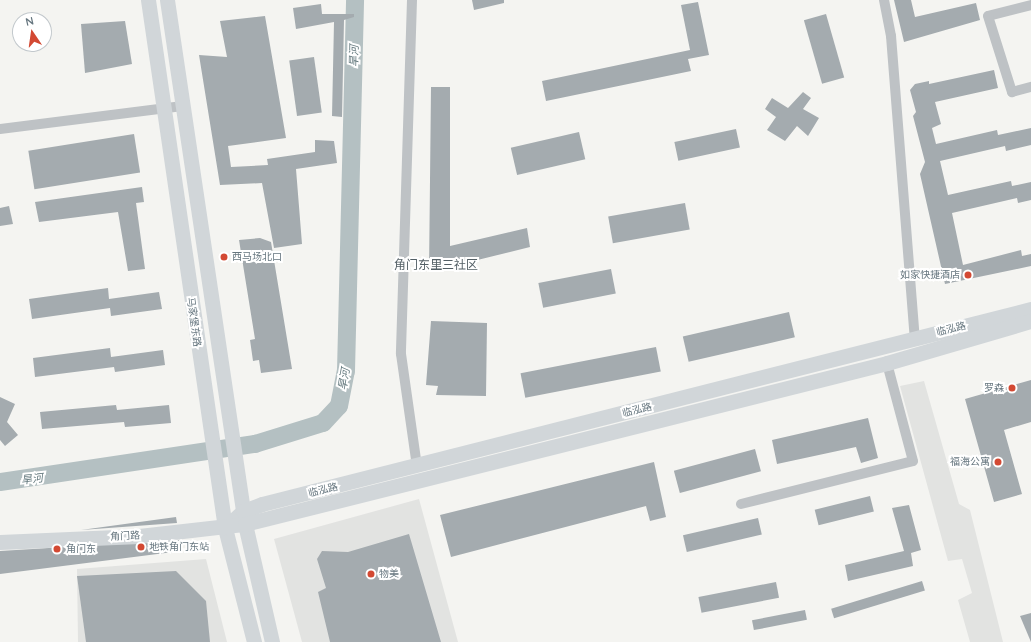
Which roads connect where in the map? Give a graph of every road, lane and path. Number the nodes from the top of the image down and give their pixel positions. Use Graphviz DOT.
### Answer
graph roads {
  1 [pos="148,0"];
  2 [pos="167,0"];
  3 [pos="412,0"];
  4 [pos="884,0"];
  5 [pos="1031,5"];
  6 [pos="1031,87"];
  7 [pos="183,106"];
  8 [pos="164,108"];
  9 [pos="0,129"];
  10 [pos="1031,309"];
  11 [pos="1031,321"];
  12 [pos="914,338"];
  13 [pos="888,363"];
  14 [pos="417,466"];
  15 [pos="741,504"];
  16 [pos="244,518"];
  17 [pos="225,528"];
  18 [pos="0,542"];
  19 [pos="254,642"];
  20 [pos="272,642"];
  1 -- 8 [label="main road, 马家堡东路"];
  2 -- 7 [label="main road"];
  3 -- 14 [label="street"];
  4 -- 12 [label="street"];
  5 -- 6 [label="street"];
  7 -- 8 [label="street"];
  7 -- 16 [label="main road"];
  8 -- 9 [label="street"];
  8 -- 17 [label="main road, 马家堡东路"];
  10 -- 12 [label="main road, 临泓路"];
  11 -- 13 [label="main road, 临泓路"];
  12 -- 14 [label="main road, 临泓路"];
  13 -- 15 [label="street"];
  13 -- 16 [label="main road, 临泓路"];
  14 -- 16 [label="main road, 临泓路"];
  16 -- 17 [label="main road, 角门路"];
  16 -- 20 [label="main road"];
  17 -- 18 [label="main road, 角门路"];
  17 -- 19 [label="main road, 马家堡东路"];
}
